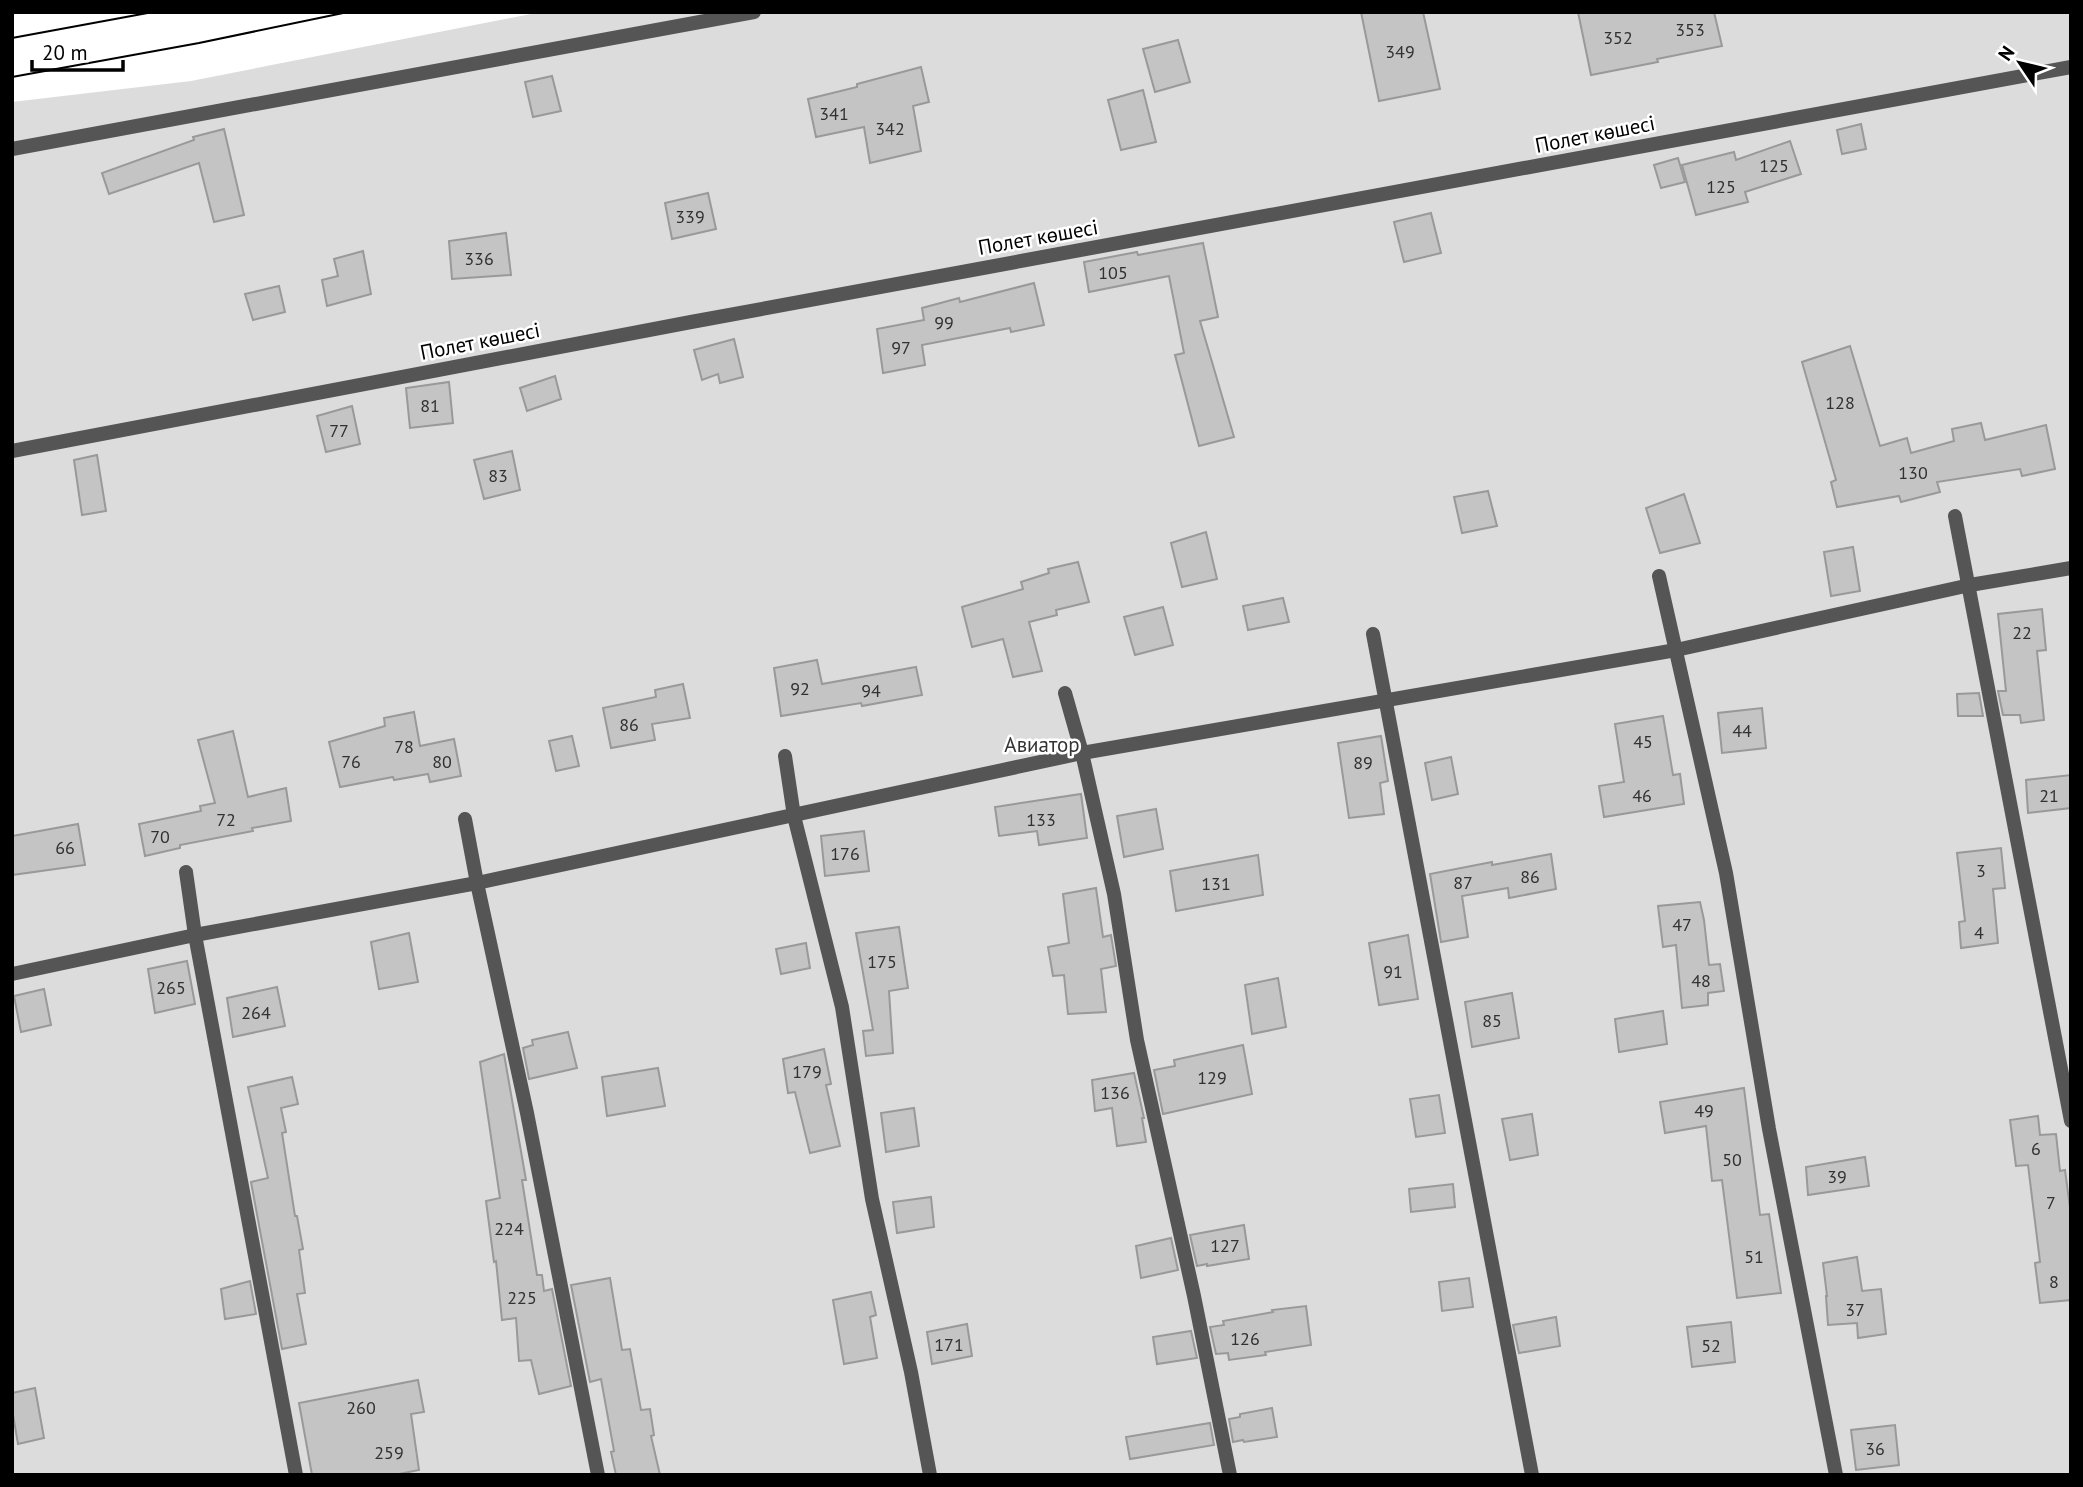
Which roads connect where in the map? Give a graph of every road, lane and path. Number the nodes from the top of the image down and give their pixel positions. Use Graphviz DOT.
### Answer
graph roads {
  1 [pos="754,12"];
  2 [pos="2071,67"];
  3 [pos="12,149"];
  4 [pos="12,451"];
  5 [pos="1955,516"];
  6 [pos="2071,568"];
  7 [pos="1659,576"];
  8 [pos="1970,585"];
  9 [pos="1373,634"];
  10 [pos="1676,650"];
  11 [pos="1065,693"];
  12 [pos="1386,701"];
  13 [pos="1082,753"];
  14 [pos="785,757"];
  15 [pos="793,816"];
  16 [pos="465,818"];
  17 [pos="186,873"];
  18 [pos="477,883"];
  19 [pos="195,934"];
  20 [pos="12,974"];
  21 [pos="2071,1121"];
  22 [pos="296,1475"];
  23 [pos="598,1475"];
  24 [pos="930,1475"];
  25 [pos="1230,1475"];
  26 [pos="1532,1475"];
  27 [pos="1836,1475"];
  1 -- 3 [label="street"];
  2 -- 4 [label="street, Полет көшесі"];
  5 -- 8 [label="street"];
  6 -- 8 [label="street"];
  7 -- 10 [label="street"];
  8 -- 10 [label="street"];
  8 -- 21 [label="street"];
  9 -- 12 [label="street"];
  10 -- 12 [label="street"];
  10 -- 27 [label="street"];
  11 -- 13 [label="street"];
  12 -- 13 [label="street"];
  12 -- 26 [label="street"];
  13 -- 15 [label="street"];
  13 -- 25 [label="street"];
  14 -- 15 [label="street"];
  15 -- 18 [label="street"];
  15 -- 24 [label="street"];
  16 -- 18 [label="street"];
  17 -- 19 [label="street"];
  18 -- 19 [label="street"];
  18 -- 23 [label="street"];
  19 -- 20 [label="street"];
  19 -- 22 [label="street"];
}
